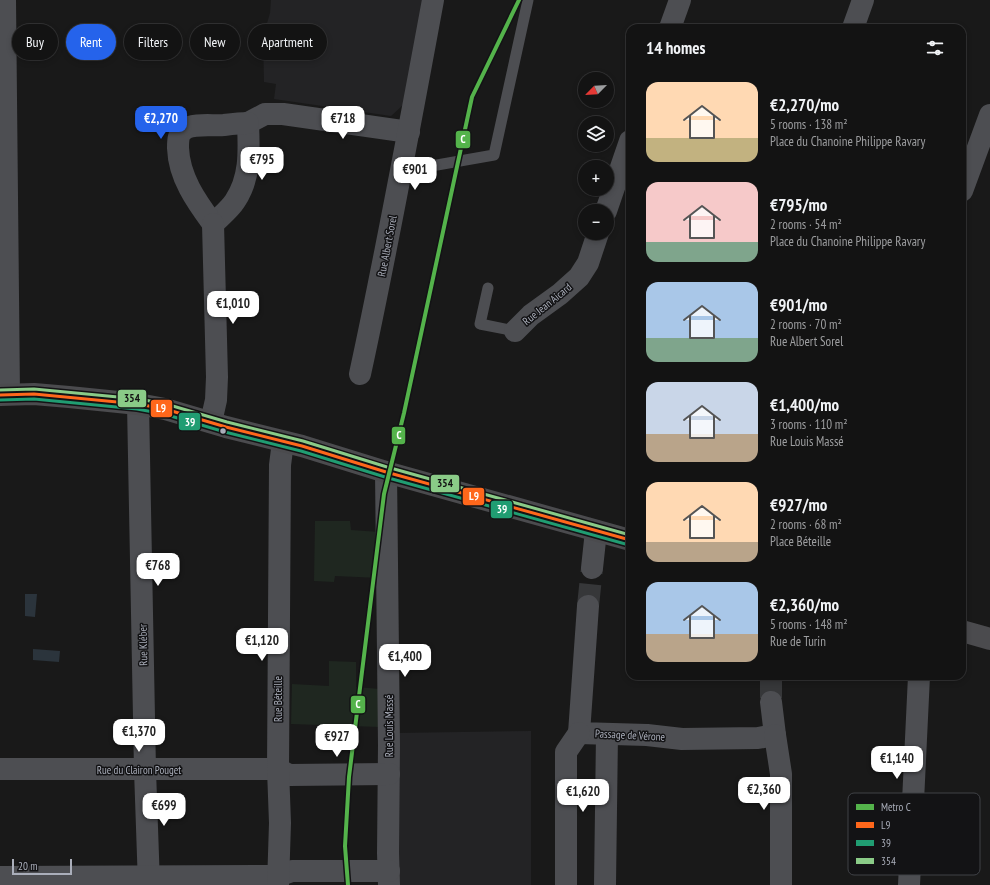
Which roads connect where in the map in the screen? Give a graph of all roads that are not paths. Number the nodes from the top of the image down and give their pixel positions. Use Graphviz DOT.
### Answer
graph roads {
  1 [pos="5,0"];
  2 [pos="433,0"];
  3 [pos="528,0"];
  4 [pos="680,0"];
  5 [pos="863,0"];
  6 [pos="671,24"];
  7 [pos="854,24"];
  8 [pos="990,115"];
  9 [pos="248,123"];
  10 [pos="409,132"];
  11 [pos="626,153"];
  12 [pos="402,168"];
  13 [pos="966,180"];
  14 [pos="608,204"];
  15 [pos="213,224"];
  16 [pos="596,240"];
  17 [pos="4,250"];
  18 [pos="488,288"];
  19 [pos="4,307"];
  20 [pos="515,331"];
  21 [pos="360,374"];
  22 [pos="4,394"];
  23 [pos="138,404"];
  24 [pos="211,422"];
  25 [pos="283,442"];
  26 [pos="386,472"];
  27 [pos="596,531"];
  28 [pos="626,539"];
  29 [pos="592,568"];
  30 [pos="588,606"];
  31 [pos="966,632"];
  32 [pos="990,639"];
  33 [pos="919,680"];
  34 [pos="771,702"];
  35 [pos="579,733"];
  36 [pos="607,734"];
  37 [pos="775,735"];
  38 [pos="0,769"];
  39 [pos="278,769"];
  40 [pos="145,770"];
  41 [pos="388,774"];
  42 [pos="913,793"];
  43 [pos="909,875"];
  44 [pos="0,876"];
  45 [pos="389,878"];
  46 [pos="149,881"];
  47 [pos="278,881"];
  48 [pos="566,885"];
  49 [pos="606,885"];
  50 [pos="781,885"];
  51 [pos="909,885"];
  1 -- 17 [label="street"];
  2 -- 10 [label="street, Rue Albert Sorel"];
  3 -- 12 [label="lane"];
  4 -- 6 [label="street"];
  5 -- 7 [label="street"];
  8 -- 13 [label="street"];
  9 -- 10 [label="street"];
  9 -- 15 [label="street"];
  9 -- 15 [label="street"];
  10 -- 12 [label="street, Rue Albert Sorel"];
  11 -- 14 [label="street"];
  12 -- 21 [label="street, Rue Albert Sorel"];
  15 -- 24 [label="street"];
  16 -- 20 [label="street, Rue Jean Aicard"];
  17 -- 19 [label="street"];
  18 -- 20 [label="lane"];
  19 -- 22 [label="street"];
  22 -- 23 [label="main road"];
  23 -- 24 [label="main road"];
  23 -- 40 [label="street, Rue Kléber"];
  24 -- 25 [label="main road"];
  25 -- 26 [label="main road"];
  25 -- 39 [label="street, Rue Béteille"];
  26 -- 27 [label="main road"];
  26 -- 41 [label="street, Rue Louis Massé"];
  27 -- 28 [label="main road"];
  27 -- 29 [label="street"];
  30 -- 35 [label="street, Passage de Vérone"];
  31 -- 32 [label="main road"];
  33 -- 42 [label="street"];
  34 -- 37 [label="street"];
  35 -- 36 [label="street, Passage de Vérone"];
  35 -- 48 [label="street"];
  36 -- 37 [label="street, Passage de Vérone"];
  36 -- 49 [label="street"];
  37 -- 50 [label="street"];
  38 -- 40 [label="street, Rue du Clairon Pouget"];
  39 -- 40 [label="street, Rue du Clairon Pouget"];
  39 -- 41 [label="street, Rue du Clairon Pouget"];
  39 -- 47 [label="street, Rue Béteille"];
  40 -- 46 [label="street, Rue Kléber"];
  41 -- 45 [label="street, Rue Louis Massé"];
  43 -- 51 [label="street"];
  44 -- 46 [label="street"];
  45 -- 47 [label="street"];
  46 -- 47 [label="street"];
}
